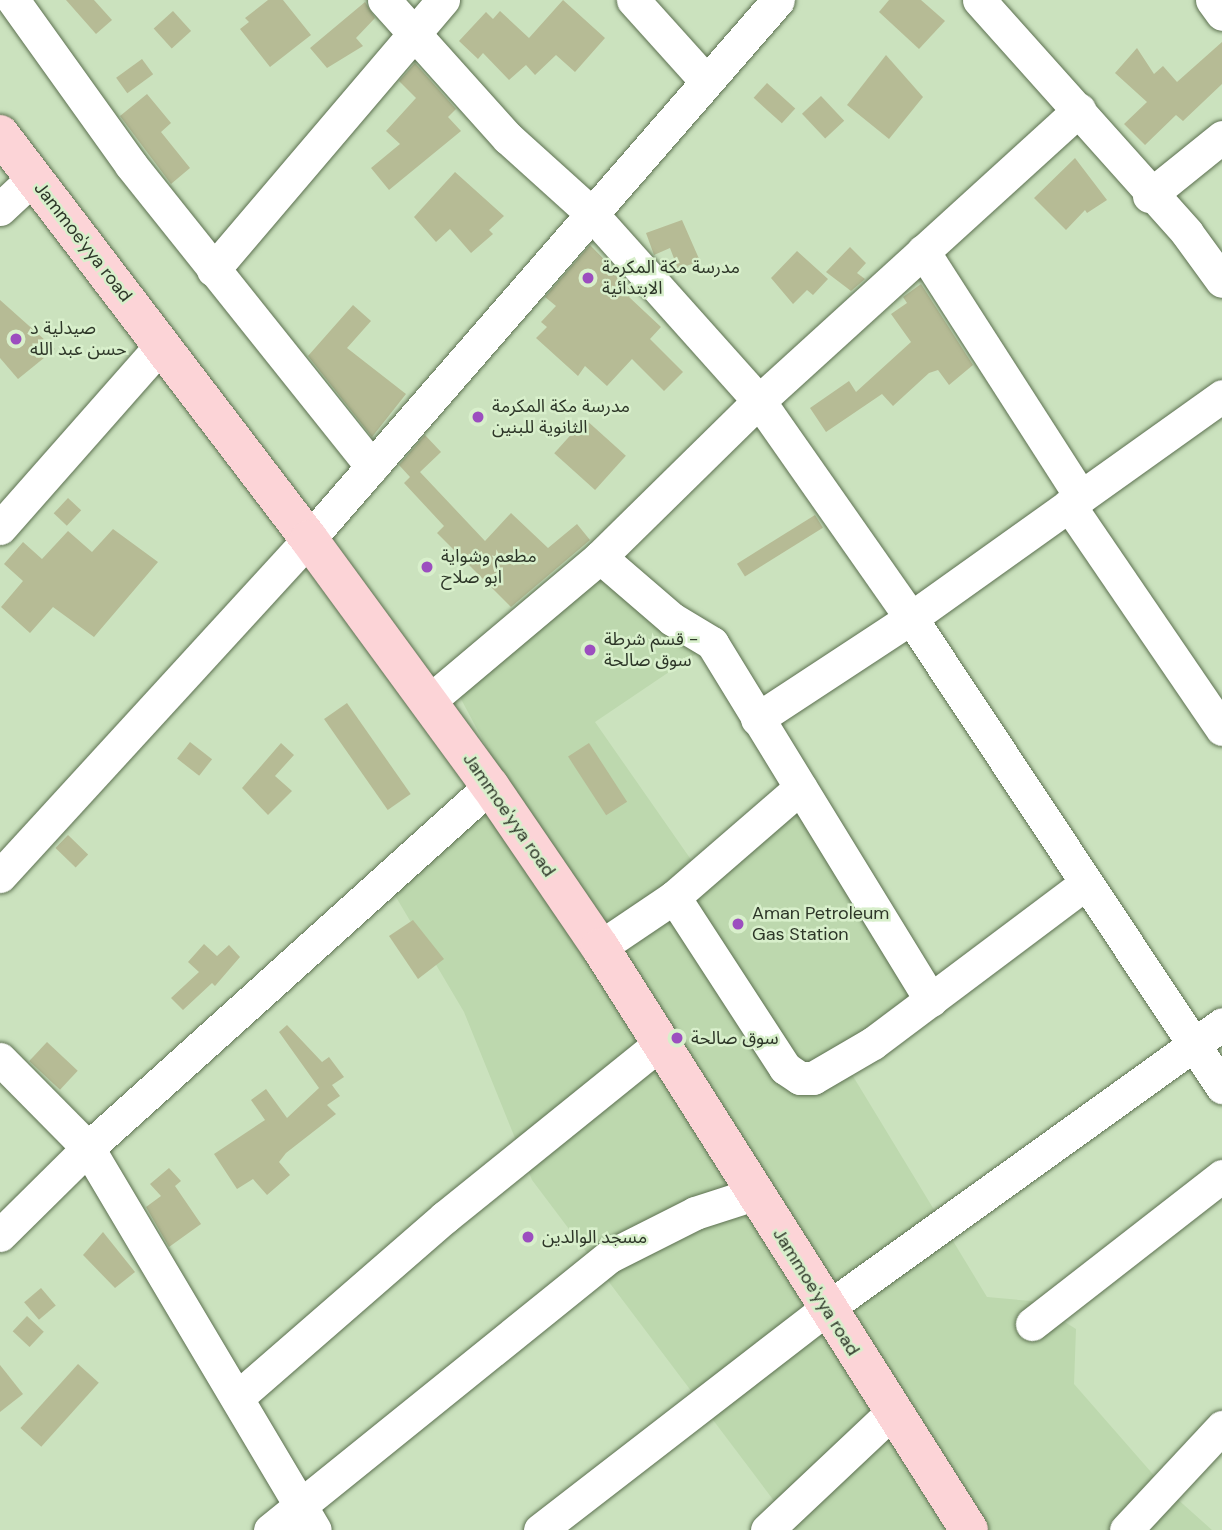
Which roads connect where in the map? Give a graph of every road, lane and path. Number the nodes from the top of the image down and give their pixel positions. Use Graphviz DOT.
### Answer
graph roads {
  1 [pos="384,0"];
  2 [pos="443,0"];
  3 [pos="633,0"];
  4 [pos="778,0"];
  5 [pos="979,0"];
  6 [pos="1212,0"];
  7 [pos="15,8"];
  8 [pos="1222,14"];
  9 [pos="414,32"];
  10 [pos="705,79"];
  11 [pos="1079,110"];
  12 [pos="0,134"];
  13 [pos="1222,137"];
  14 [pos="33,178"];
  15 [pos="1149,196"];
  16 [pos="0,209"];
  17 [pos="590,212"];
  18 [pos="923,251"];
  19 [pos="213,270"];
  20 [pos="1222,281"];
  21 [pos="162,344"];
  22 [pos="759,401"];
  23 [pos="1219,403"];
  24 [pos="372,467"];
  25 [pos="1075,501"];
  26 [pos="0,528"];
  27 [pos="309,539"];
  28 [pos="600,557"];
  29 [pos="911,618"];
  30 [pos="428,702"];
  31 [pos="757,719"];
  32 [pos="1222,729"];
  33 [pos="490,786"];
  34 [pos="800,788"];
  35 [pos="0,876"];
  36 [pos="1086,883"];
  37 [pos="674,897"];
  38 [pos="600,947"];
  39 [pos="931,999"];
  40 [pos="1222,1024"];
  41 [pos="661,1043"];
  42 [pos="1193,1047"];
  43 [pos="0,1059"];
  44 [pos="1222,1087"];
  45 [pos="88,1148"];
  46 [pos="1222,1177"];
  47 [pos="754,1194"];
  48 [pos="0,1235"];
  49 [pos="826,1310"];
  50 [pos="1032,1324"];
  51 [pos="239,1396"];
  52 [pos="892,1412"];
  53 [pos="1222,1427"];
  54 [pos="307,1519"];
  55 [pos="270,1530"];
  56 [pos="540,1530"];
  57 [pos="767,1530"];
  58 [pos="969,1530"];
  59 [pos="1126,1530"];
  1 -- 9 [label="street"];
  2 -- 9 [label="street"];
  3 -- 10 [label="street"];
  4 -- 10 [label="street"];
  5 -- 11 [label="street"];
  6 -- 8 [label="street"];
  7 -- 19 [label="street"];
  9 -- 17 [label="street"];
  9 -- 19 [label="street"];
  10 -- 17 [label="street"];
  11 -- 15 [label="street"];
  11 -- 18 [label="street"];
  12 -- 14 [label="main road, Jammoe'yya road"];
  13 -- 15 [label="street"];
  14 -- 16 [label="street"];
  14 -- 21 [label="main road, Jammoe'yya road"];
  15 -- 20 [label="street"];
  17 -- 22 [label="street"];
  17 -- 24 [label="street"];
  18 -- 22 [label="street"];
  18 -- 25 [label="street"];
  19 -- 24 [label="street"];
  21 -- 26 [label="street"];
  21 -- 27 [label="main road, Jammoe'yya road"];
  22 -- 28 [label="street"];
  22 -- 29 [label="street"];
  23 -- 25 [label="street"];
  24 -- 27 [label="street"];
  25 -- 29 [label="street"];
  25 -- 32 [label="street"];
  27 -- 30 [label="main road, Jammoe'yya road"];
  27 -- 35 [label="street"];
  28 -- 30 [label="street"];
  28 -- 31 [label="street"];
  29 -- 31 [label="street"];
  29 -- 36 [label="street"];
  30 -- 33 [label="main road, Jammoe'yya road"];
  31 -- 34 [label="street"];
  33 -- 38 [label="main road, Jammoe'yya road"];
  33 -- 45 [label="street"];
  34 -- 37 [label="street"];
  34 -- 39 [label="street"];
  36 -- 39 [label="street"];
  36 -- 42 [label="street"];
  37 -- 38 [label="street"];
  37 -- 39 [label="street"];
  38 -- 41 [label="main road, Jammoe'yya road"];
  40 -- 42 [label="street"];
  41 -- 47 [label="main road, Jammoe'yya road"];
  41 -- 51 [label="street"];
  42 -- 44 [label="street"];
  42 -- 49 [label="street"];
  43 -- 45 [label="street"];
  45 -- 48 [label="street"];
  45 -- 51 [label="street"];
  46 -- 50 [label="street"];
  47 -- 49 [label="main road, Jammoe'yya road"];
  47 -- 54 [label="street"];
  49 -- 52 [label="main road, Jammoe'yya road"];
  49 -- 56 [label="street"];
  51 -- 54 [label="street"];
  52 -- 57 [label="street"];
  52 -- 58 [label="main road, Jammoe'yya road"];
  53 -- 59 [label="street"];
  54 -- 55 [label="street"];
}
